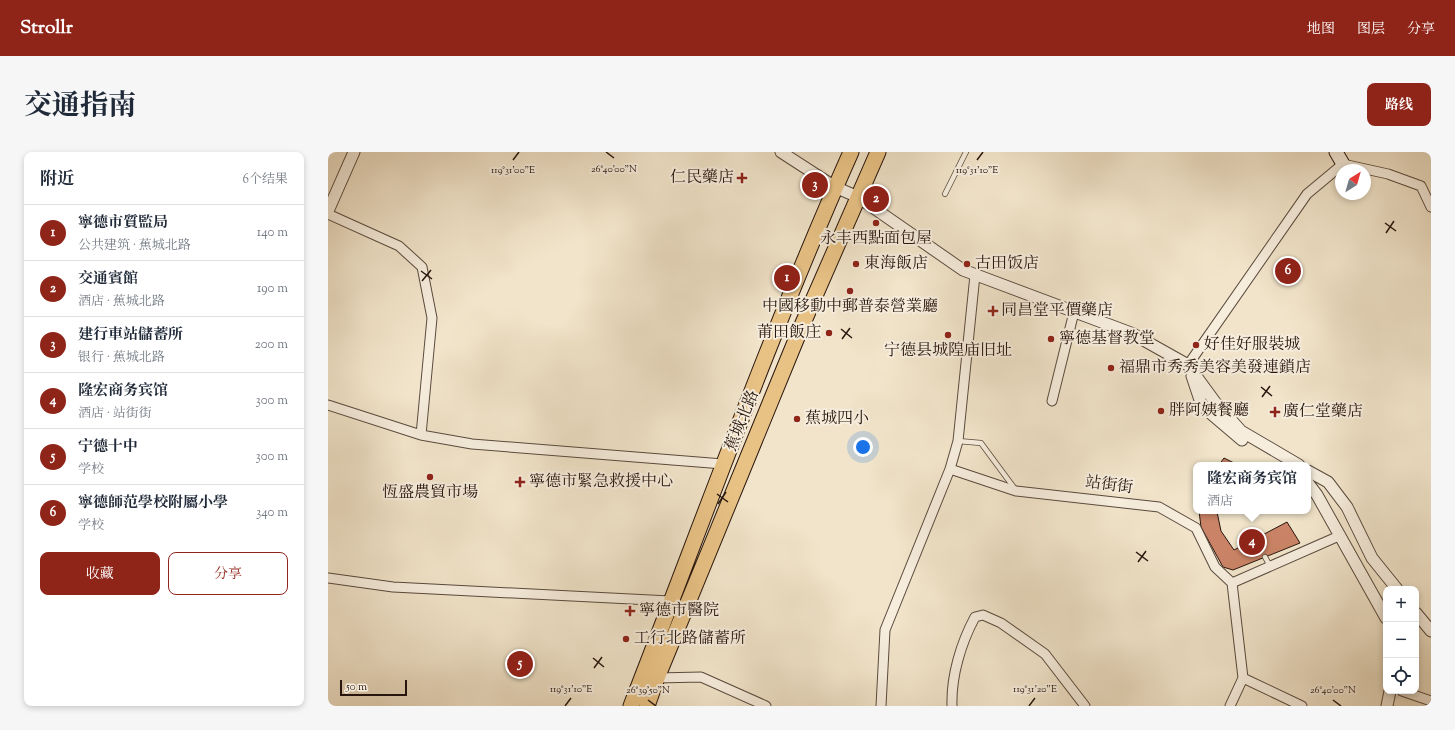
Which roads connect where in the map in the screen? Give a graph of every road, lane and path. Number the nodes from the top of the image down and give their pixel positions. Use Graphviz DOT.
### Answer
graph roads {
  1 [pos="354,152"];
  2 [pos="781,152"];
  3 [pos="851,152"];
  4 [pos="878,152"];
  5 [pos="966,152"];
  6 [pos="1336,152"];
  7 [pos="1343,164"];
  8 [pos="1335,170"];
  9 [pos="1371,170"];
  10 [pos="836,187"];
  11 [pos="945,194"];
  12 [pos="858,198"];
  13 [pos="1431,207"];
  14 [pos="328,211"];
  15 [pos="328,214"];
  16 [pos="975,275"];
  17 [pos="1074,312"];
  18 [pos="1188,366"];
  19 [pos="1052,401"];
  20 [pos="328,405"];
  21 [pos="421,435"];
  22 [pos="958,441"];
  23 [pos="1279,462"];
  24 [pos="1294,462"];
  25 [pos="723,464"];
  26 [pos="950,469"];
  27 [pos="1311,473"];
  28 [pos="1311,487"];
  29 [pos="1016,491"];
  30 [pos="1252,531"];
  31 [pos="1339,536"];
  32 [pos="1255,538"];
  33 [pos="1265,557"];
  34 [pos="1270,566"];
  35 [pos="328,578"];
  36 [pos="1232,583"];
  37 [pos="1395,586"];
  38 [pos="670,601"];
  39 [pos="1383,613"];
  40 [pos="1419,617"];
  41 [pos="1431,631"];
  42 [pos="657,678"];
  43 [pos="1243,678"];
  44 [pos="1389,694"];
  45 [pos="1411,694"];
  46 [pos="1431,701"];
  47 [pos="631,706"];
  48 [pos="647,706"];
  49 [pos="766,706"];
  50 [pos="881,706"];
  51 [pos="952,706"];
  52 [pos="1085,706"];
  53 [pos="1230,706"];
  54 [pos="1302,706"];
  55 [pos="1386,706"];
  1 -- 14 [label="street"];
  2 -- 10 [label="street"];
  3 -- 10 [label="highway, 蕉城北路"];
  4 -- 12 [label="highway, 蕉城北路"];
  5 -- 11 [label="lane"];
  6 -- 7 [label="main road"];
  8 -- 18 [label="street"];
  9 -- 13 [label="street"];
  10 -- 12 [label="street"];
  10 -- 25 [label="highway, 蕉城北路"];
  12 -- 16 [label="street"];
  12 -- 42 [label="highway, 蕉城北路"];
  15 -- 21 [label="street"];
  16 -- 17 [label="street"];
  16 -- 22 [label="street"];
  17 -- 18 [label="street"];
  17 -- 19 [label="street"];
  18 -- 23 [label="street"];
  18 -- 24 [label="street"];
  20 -- 21 [label="street"];
  21 -- 25 [label="street"];
  22 -- 26 [label="street"];
  22 -- 29 [label="lane"];
  25 -- 38 [label="highway, 蕉城北路"];
  26 -- 29 [label="street, 站街街"];
  26 -- 50 [label="street"];
  27 -- 37 [label="street"];
  28 -- 31 [label="street"];
  29 -- 36 [label="street, 站街街"];
  30 -- 32 [label="lane"];
  31 -- 34 [label="street"];
  31 -- 39 [label="street"];
  33 -- 34 [label="lane"];
  34 -- 36 [label="street"];
  35 -- 38 [label="street"];
  36 -- 43 [label="street"];
  38 -- 47 [label="highway, 蕉城北路"];
  40 -- 41 [label="street"];
  42 -- 48 [label="highway, 蕉城北路"];
  42 -- 49 [label="street"];
  43 -- 53 [label="street"];
  43 -- 54 [label="street"];
  44 -- 55 [label="street"];
  45 -- 46 [label="street"];
  51 -- 52 [label="street"];
}
